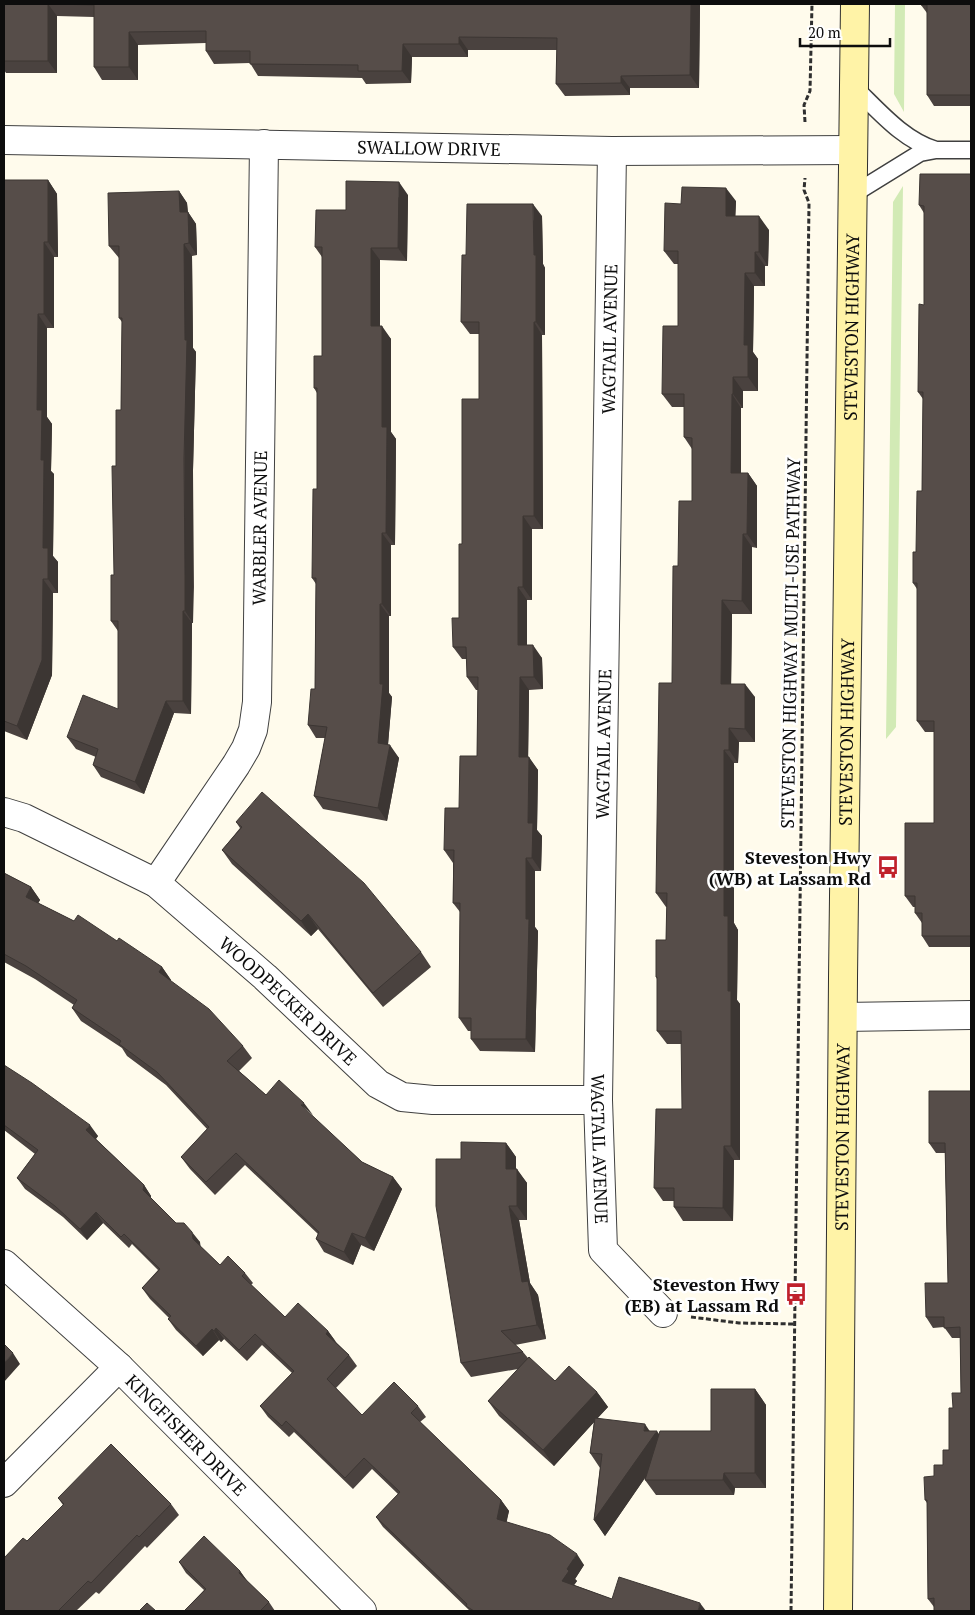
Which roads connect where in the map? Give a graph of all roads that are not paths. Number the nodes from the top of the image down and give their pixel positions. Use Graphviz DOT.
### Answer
graph roads {
  1 [pos="855,4"];
  2 [pos="854,88"];
  3 [pos="4,140"];
  4 [pos="264,144"];
  5 [pos="853,150"];
  6 [pos="936,150"];
  7 [pos="971,150"];
  8 [pos="612,151"];
  9 [pos="852,195"];
  10 [pos="4,812"];
  11 [pos="156,883"];
  12 [pos="971,1015"];
  13 [pos="843,1017"];
  14 [pos="598,1100"];
  15 [pos="4,1264"];
  16 [pos="663,1313"];
  17 [pos="119,1367"];
  18 [pos="4,1483"];
  19 [pos="362,1611"];
  20 [pos="838,1611"];
  1 -- 2 [label="main road, STEVESTON HIGHWAY"];
  2 -- 5 [label="main road, STEVESTON HIGHWAY"];
  2 -- 6 [label="lane"];
  3 -- 4 [label="street, SWALLOW DRIVE"];
  4 -- 8 [label="street, SWALLOW DRIVE"];
  4 -- 11 [label="street, WARBLER AVENUE"];
  5 -- 8 [label="street, SWALLOW DRIVE"];
  5 -- 9 [label="main road, STEVESTON HIGHWAY"];
  6 -- 7 [label="lane"];
  6 -- 9 [label="lane"];
  8 -- 14 [label="street, WAGTAIL AVENUE"];
  9 -- 13 [label="main road, STEVESTON HIGHWAY"];
  10 -- 11 [label="street, WOODPECKER DRIVE"];
  11 -- 14 [label="street, WOODPECKER DRIVE"];
  12 -- 13 [label="street"];
  13 -- 20 [label="main road, STEVESTON HIGHWAY"];
  14 -- 16 [label="street, WAGTAIL AVENUE"];
  15 -- 17 [label="street, KINGFISHER DRIVE"];
  17 -- 18 [label="street"];
  17 -- 19 [label="street, KINGFISHER DRIVE"];
}
